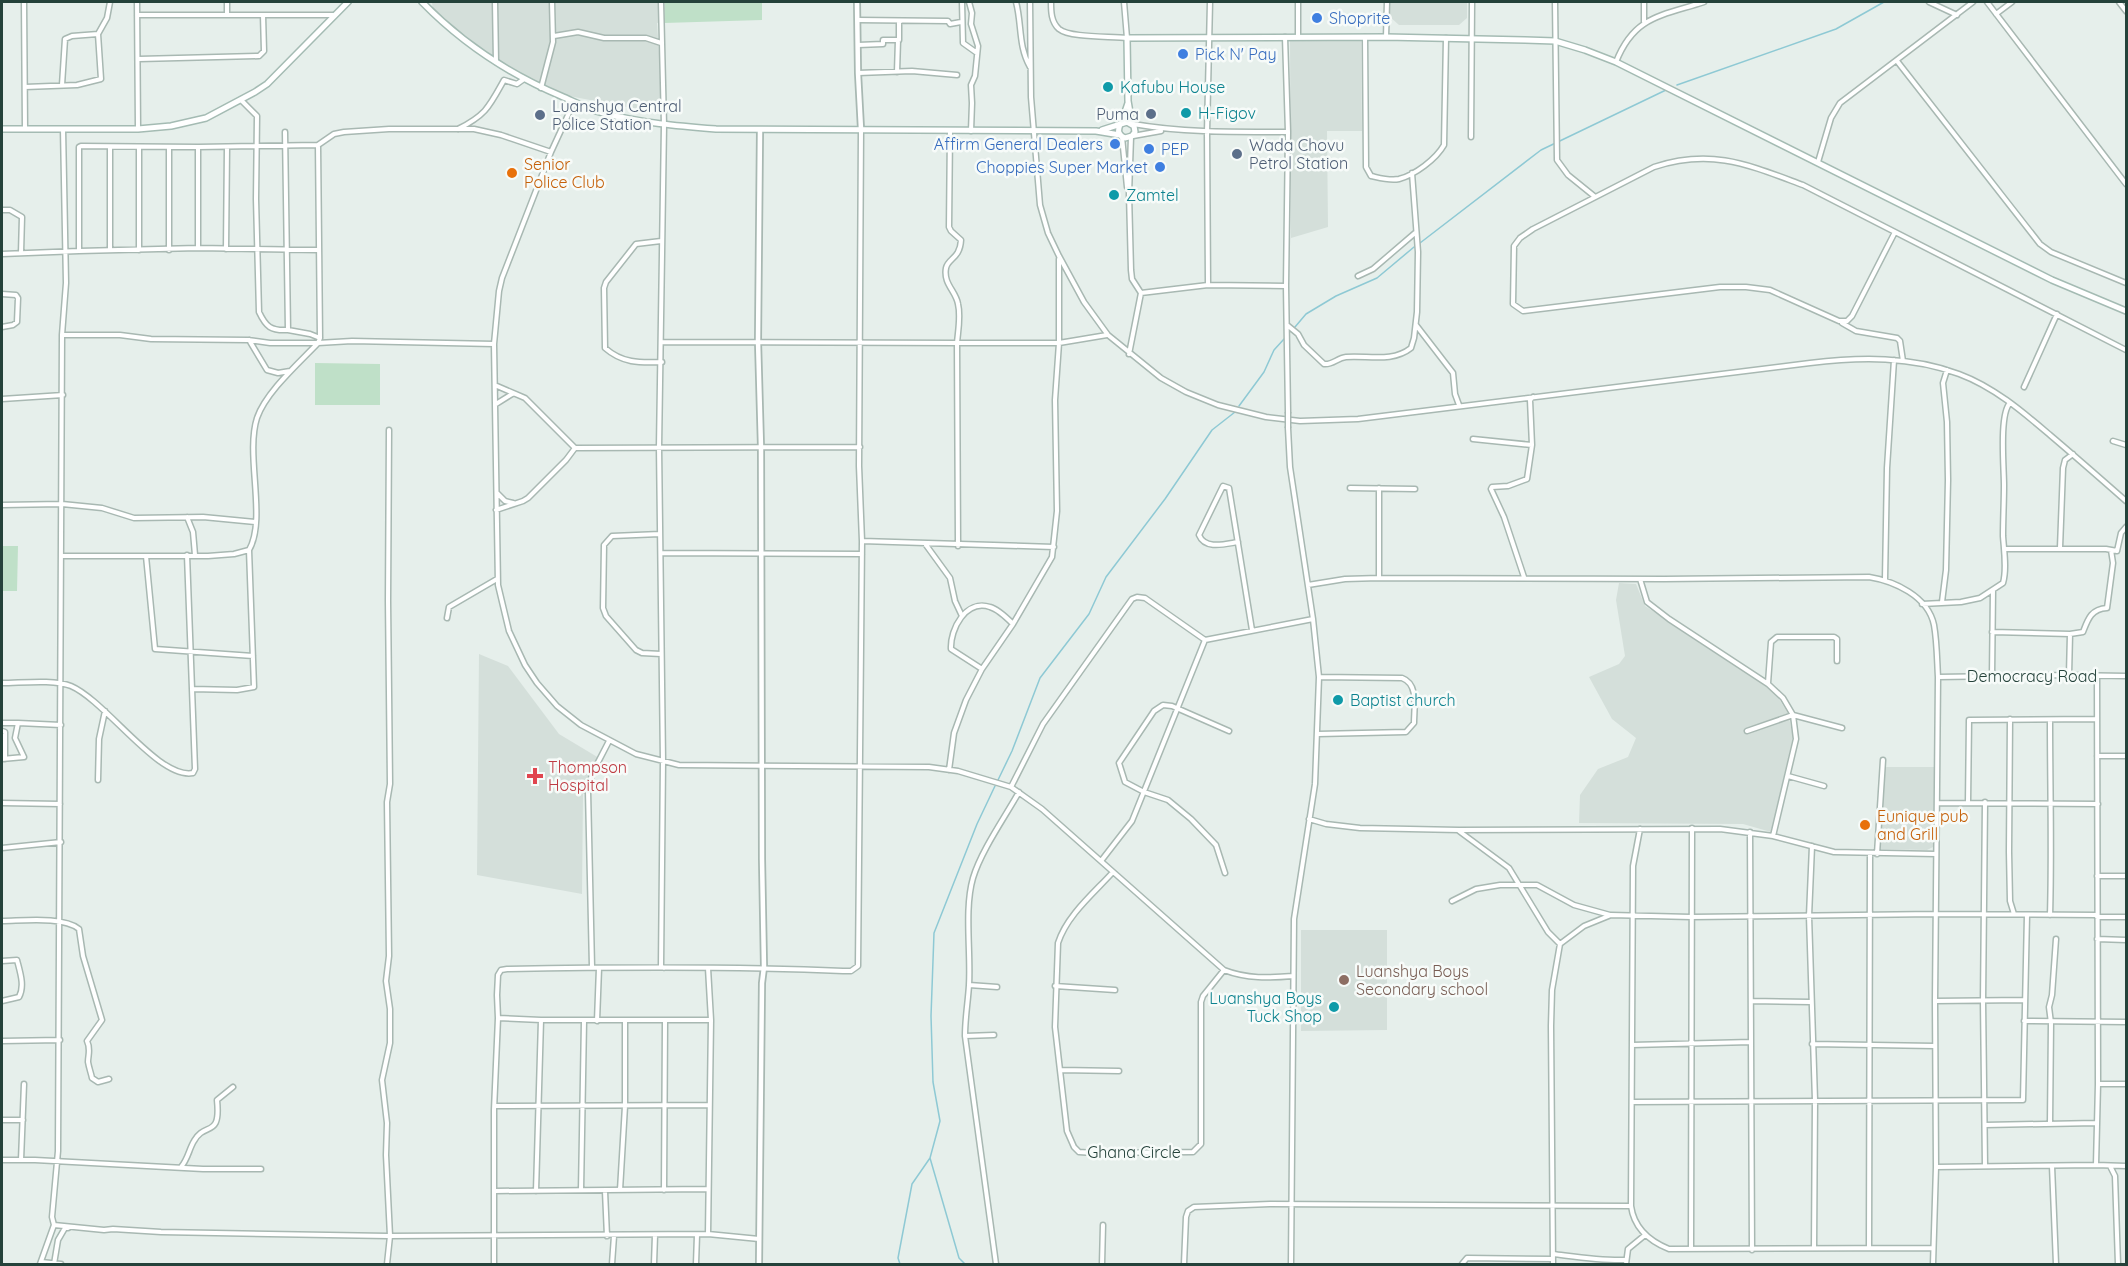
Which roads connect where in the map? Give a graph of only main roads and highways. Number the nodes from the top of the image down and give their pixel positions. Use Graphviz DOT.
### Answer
graph roads {
  1 [pos="348,2"];
  2 [pos="422,2"];
  3 [pos="1128,101"];
  4 [pos="1121,124"];
  5 [pos="1132,124"];
  6 [pos="2,129"];
  7 [pos="1096,131"];
  8 [pos="1121,136"];
  9 [pos="2127,311"];
  1 -- 6 [label="main road"];
  2 -- 7 [label="main road"];
  3 -- 4 [label="main road"];
  3 -- 5 [label="main road"];
  3 -- 9 [label="main road"];
  4 -- 5 [label="main road"];
  4 -- 7 [label="main road"];
  4 -- 8 [label="main road"];
  5 -- 8 [label="main road"];
  7 -- 8 [label="main road"];
}
